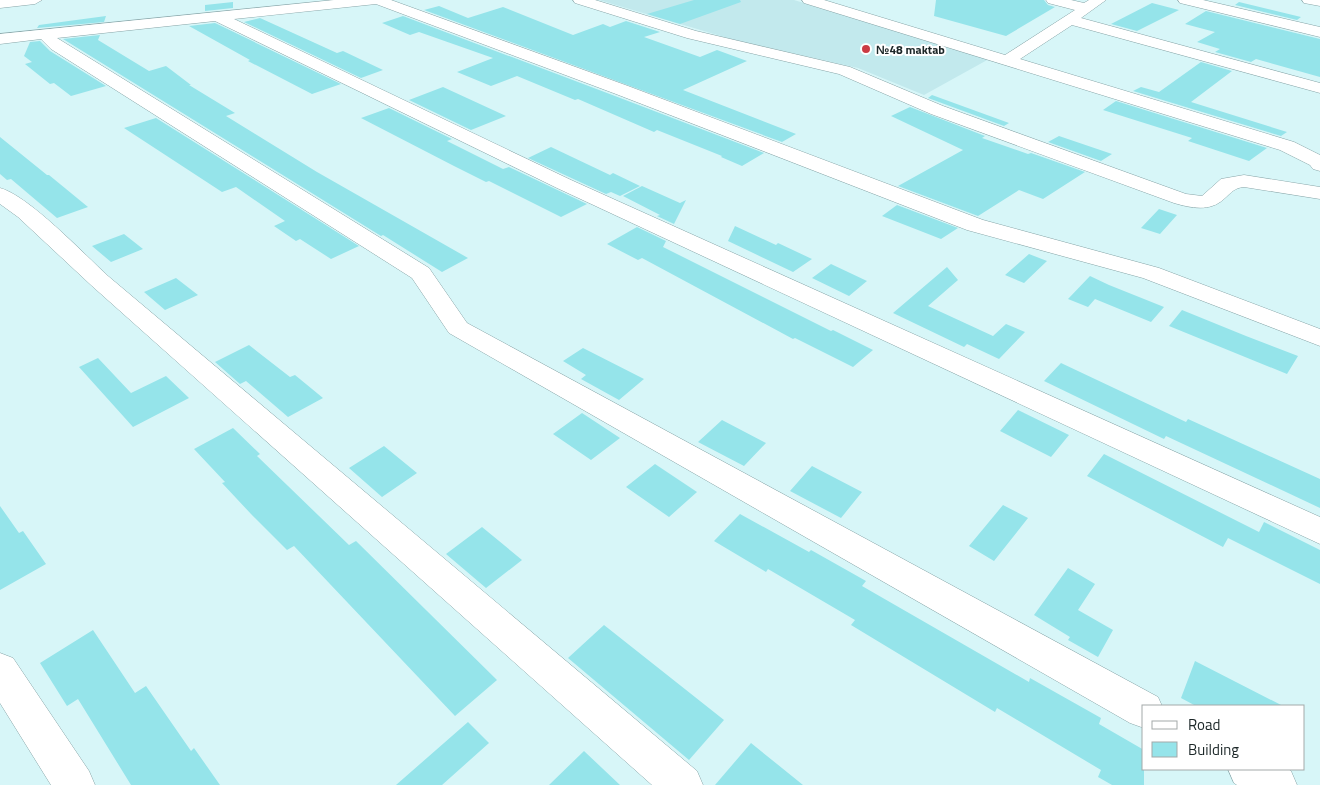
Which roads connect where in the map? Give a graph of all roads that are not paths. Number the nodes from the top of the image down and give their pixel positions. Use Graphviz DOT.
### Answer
graph roads {
  1 [pos="35,0"];
  2 [pos="376,0"];
  3 [pos="580,0"];
  4 [pos="809,0"];
  5 [pos="1053,0"];
  6 [pos="1185,0"];
  7 [pos="1309,0"];
  8 [pos="1320,2"];
  9 [pos="0,4"];
  10 [pos="1093,4"];
  11 [pos="216,16"];
  12 [pos="1071,20"];
  13 [pos="1320,32"];
  14 [pos="45,35"];
  15 [pos="0,39"];
  16 [pos="1006,61"];
  17 [pos="1320,88"];
  18 [pos="1320,165"];
  19 [pos="1320,193"];
  20 [pos="0,194"];
  21 [pos="1320,338"];
  22 [pos="1320,531"];
  23 [pos="0,670"];
  24 [pos="1142,709"];
  25 [pos="1250,770"];
  26 [pos="75,785"];
  27 [pos="683,785"];
  28 [pos="1277,785"];
  1 -- 9 [label="street"];
  2 -- 11 [label="street"];
  2 -- 21 [label="street"];
  3 -- 19 [label="street"];
  4 -- 16 [label="street"];
  5 -- 10 [label="street"];
  6 -- 13 [label="street"];
  7 -- 8 [label="street"];
  10 -- 12 [label="street"];
  11 -- 14 [label="street"];
  11 -- 22 [label="street"];
  12 -- 16 [label="street"];
  12 -- 17 [label="street"];
  14 -- 15 [label="street"];
  14 -- 24 [label="street"];
  16 -- 18 [label="street"];
  20 -- 27 [label="street"];
  23 -- 26 [label="street"];
  25 -- 28 [label="street"];
}
